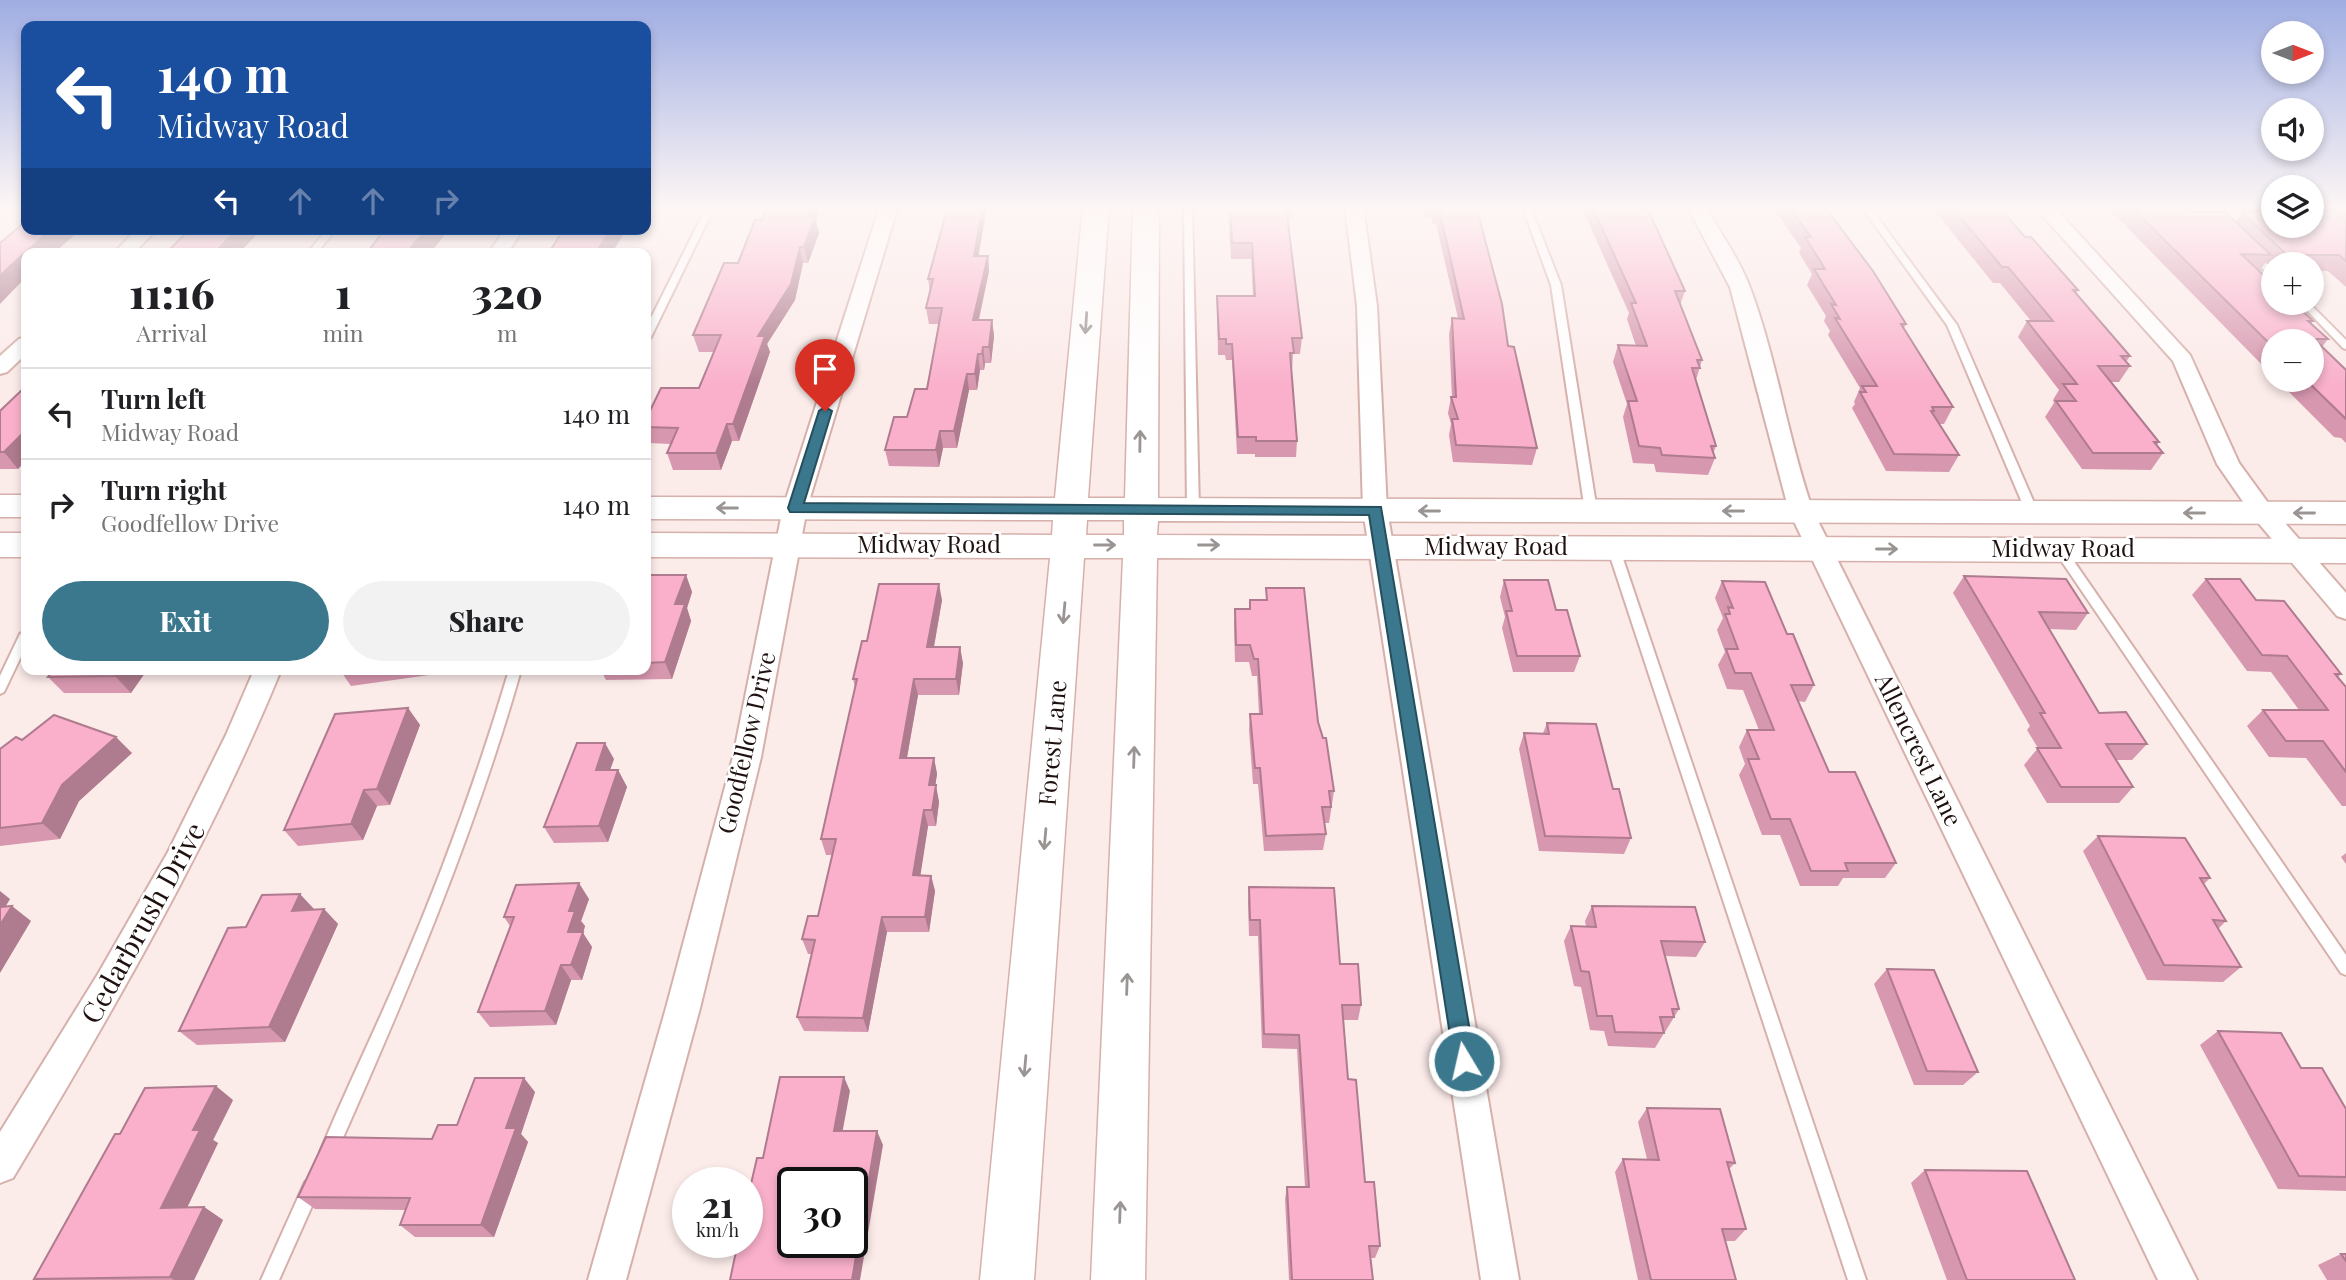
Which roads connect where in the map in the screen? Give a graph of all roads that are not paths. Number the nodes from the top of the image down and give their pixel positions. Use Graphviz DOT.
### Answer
graph roads {
  1 [pos="681,266"];
  2 [pos="870,266"];
  3 [pos="1091,266"];
  4 [pos="1145,266"];
  5 [pos="1189,266"];
  6 [pos="1362,266"];
  7 [pos="1549,266"];
  8 [pos="1729,266"];
  9 [pos="1909,266"];
  10 [pos="2098,266"];
  11 [pos="2316,315"];
  12 [pos="651,327"];
  13 [pos="2346,346"];
  14 [pos="21,348"];
  15 [pos="0,368"];
  16 [pos="0,506"];
  17 [pos="21,506"];
  18 [pos="651,508"];
  19 [pos="795,508"];
  20 [pos="1193,510"];
  21 [pos="1376,510"];
  22 [pos="1591,511"];
  23 [pos="1801,511"];
  24 [pos="2032,512"];
  25 [pos="2263,513"];
  26 [pos="2346,513"];
  27 [pos="1071,527"];
  28 [pos="1140,527"];
  29 [pos="0,545"];
  30 [pos="21,545"];
  31 [pos="651,545"];
  32 [pos="789,545"];
  33 [pos="1381,546"];
  34 [pos="1613,547"];
  35 [pos="1819,549"];
  36 [pos="2060,549"];
  37 [pos="2295,551"];
  38 [pos="2346,551"];
  39 [pos="2346,610"];
  40 [pos="21,645"];
  41 [pos="266,675"];
  42 [pos="512,675"];
  43 [pos="0,689"];
  44 [pos="2346,968"];
  45 [pos="0,1165"];
  46 [pos="270,1280"];
  47 [pos="607,1280"];
  48 [pos="1007,1280"];
  49 [pos="1118,1280"];
  50 [pos="1500,1280"];
  51 [pos="1857,1280"];
  52 [pos="2178,1280"];
  1 -- 12 [label="lane"];
  2 -- 19 [label="street, Goodfellow Drive"];
  3 -- 27 [label="main road, Forest Lane, one-way"];
  28 -- 4 [label="main road, one-way"];
  5 -- 20 [label="lane"];
  6 -- 21 [label="street"];
  7 -- 22 [label="lane"];
  8 -- 23 [label="street, Allencrest Lane"];
  9 -- 24 [label="lane"];
  10 -- 25 [label="street"];
  11 -- 13 [label="lane"];
  14 -- 15 [label="street"];
  16 -- 17 [label="main road"];
  19 -- 18 [label="main road, Midway Road, one-way"];
  19 -- 27 [label="main road, Midway Road"];
  19 -- 32 [label="street, Goodfellow Drive"];
  20 -- 21 [label="main road, Midway Road"];
  20 -- 28 [label="main road, Midway Road"];
  22 -- 21 [label="main road, Midway Road, one-way"];
  21 -- 33 [label="street"];
  23 -- 22 [label="main road, Midway Road, one-way"];
  23 -- 24 [label="main road, Midway Road"];
  23 -- 35 [label="street, Allencrest Lane"];
  25 -- 24 [label="main road, Midway Road, one-way"];
  26 -- 25 [label="main road, Midway Road, one-way"];
  25 -- 37 [label="street"];
  27 -- 28 [label="main road, Midway Road"];
  27 -- 32 [label="main road, Midway Road"];
  27 -- 48 [label="main road, Forest Lane, one-way"];
  28 -- 33 [label="main road, Midway Road, one-way"];
  49 -- 28 [label="main road, one-way"];
  29 -- 30 [label="main road"];
  31 -- 32 [label="main road, Midway Road"];
  32 -- 47 [label="street, Goodfellow Drive"];
  33 -- 34 [label="main road, Midway Road"];
  33 -- 50 [label="street"];
  34 -- 35 [label="main road, Midway Road"];
  34 -- 51 [label="lane"];
  35 -- 36 [label="main road, Midway Road, one-way"];
  35 -- 52 [label="street, Allencrest Lane"];
  36 -- 37 [label="main road, Midway Road"];
  36 -- 44 [label="lane"];
  37 -- 38 [label="main road, Midway Road"];
  37 -- 39 [label="street"];
  40 -- 43 [label="lane"];
  41 -- 45 [label="street, Cedarbrush Drive"];
  42 -- 46 [label="lane"];
}
